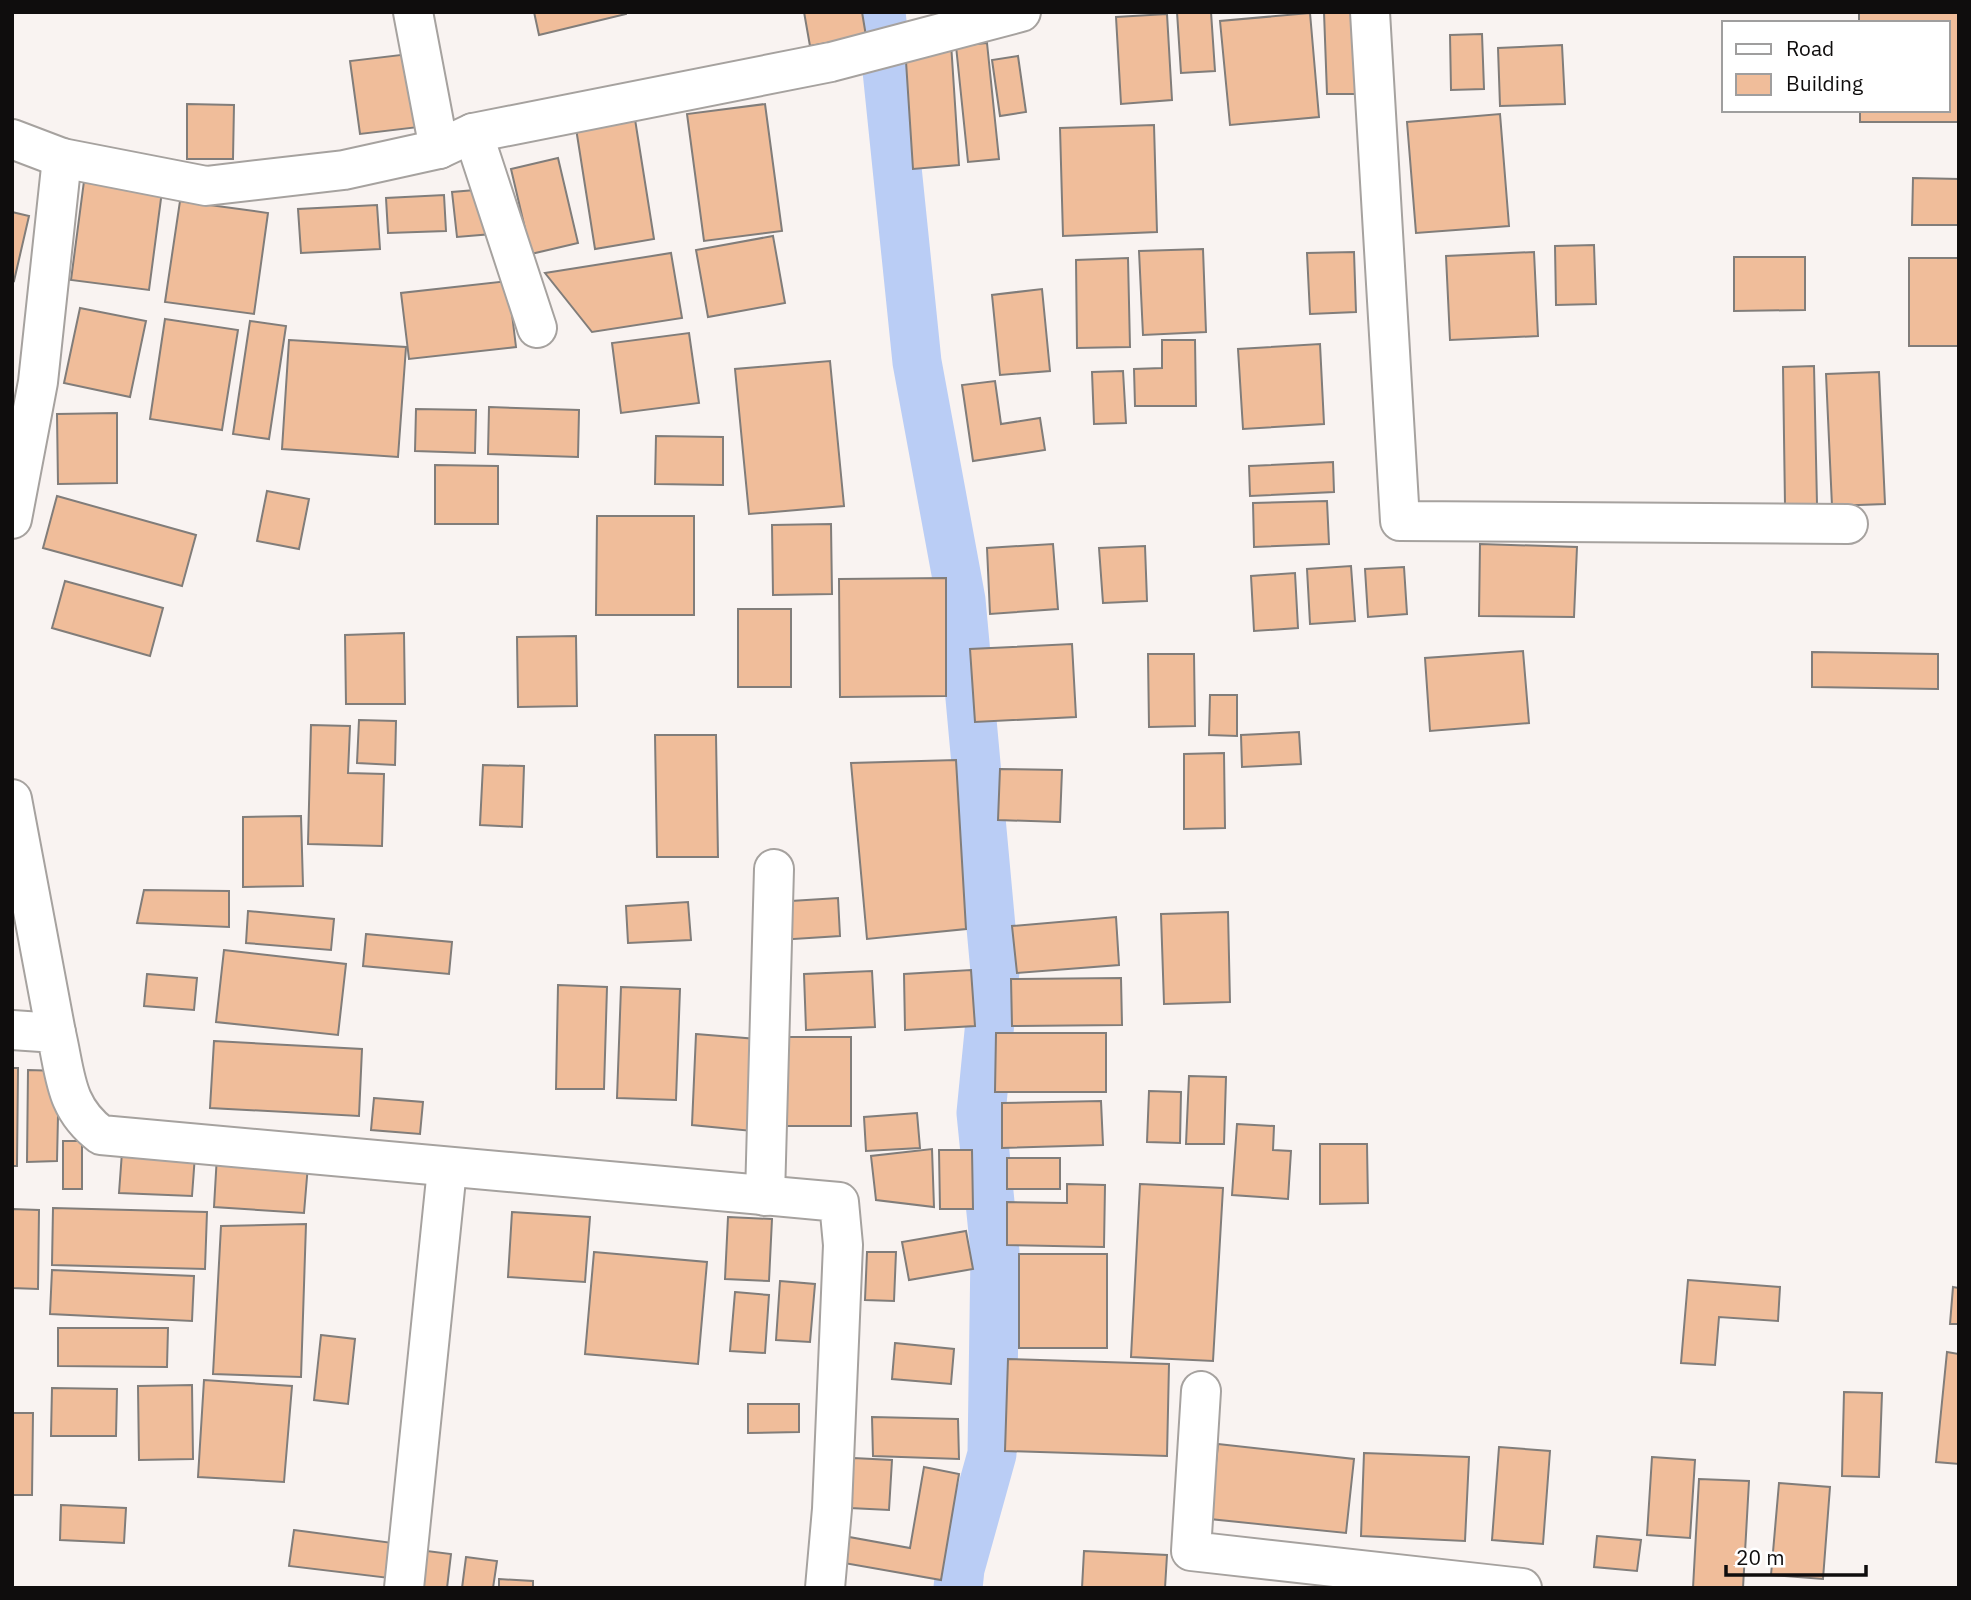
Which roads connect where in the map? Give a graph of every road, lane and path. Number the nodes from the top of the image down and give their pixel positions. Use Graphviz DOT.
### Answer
graph roads {
  1 [pos="413,12"];
  2 [pos="1021,12"];
  3 [pos="1370,12"];
  4 [pos="473,133"];
  5 [pos="12,139"];
  6 [pos="439,149"];
  7 [pos="62,158"];
  8 [pos="537,328"];
  9 [pos="12,519"];
  10 [pos="1848,524"];
  11 [pos="12,799"];
  12 [pos="774,869"];
  13 [pos="12,1030"];
  14 [pos="56,1033"];
  15 [pos="447,1168"];
  16 [pos="765,1196"];
  17 [pos="1201,1391"];
  18 [pos="404,1588"];
  19 [pos="825,1588"];
  20 [pos="1522,1588"];
  1 -- 6 [label="street"];
  2 -- 4 [label="street"];
  3 -- 10 [label="street"];
  4 -- 6 [label="street"];
  4 -- 8 [label="street"];
  5 -- 7 [label="street"];
  6 -- 7 [label="street"];
  7 -- 9 [label="street"];
  11 -- 14 [label="street"];
  12 -- 16 [label="street"];
  13 -- 14 [label="street"];
  14 -- 15 [label="street"];
  15 -- 16 [label="street"];
  15 -- 18 [label="street"];
  16 -- 19 [label="street"];
  17 -- 20 [label="street"];
}
